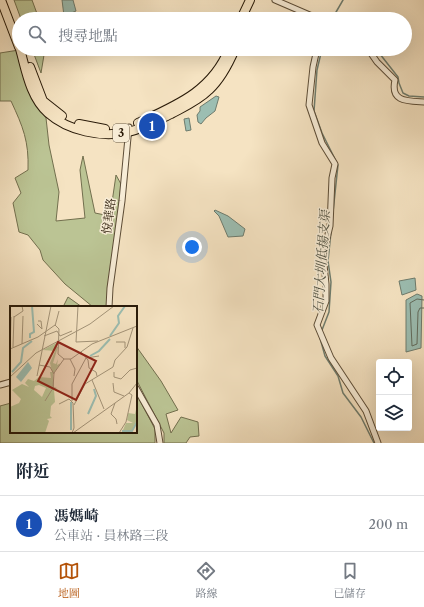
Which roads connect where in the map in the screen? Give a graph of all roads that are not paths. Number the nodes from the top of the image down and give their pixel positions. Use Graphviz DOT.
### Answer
graph roads {
  1 [pos="1,0"];
  2 [pos="251,0"];
  3 [pos="275,0"];
  4 [pos="7,5"];
  5 [pos="245,12"];
  6 [pos="248,12"];
  7 [pos="303,12"];
  8 [pos="12,17"];
  9 [pos="12,23"];
  10 [pos="21,56"];
  11 [pos="27,56"];
  12 [pos="226,56"];
  13 [pos="232,56"];
  14 [pos="315,56"];
  15 [pos="373,56"];
  16 [pos="424,102"];
  17 [pos="129,129"];
  18 [pos="109,306"];
  19 [pos="10,382"];
  20 [pos="0,385"];
  21 [pos="137,390"];
  22 [pos="160,443"];
  23 [pos="378,443"];
  1 -- 4 [label="main road, 3"];
  2 -- 5 [label="main road"];
  2 -- 6 [label="main road"];
  3 -- 7 [label="street"];
  4 -- 8 [label="main road, 3"];
  4 -- 9 [label="main road, 3"];
  10 -- 17 [label="main road, 3"];
  11 -- 17 [label="main road, 3"];
  12 -- 17 [label="main road, 3"];
  13 -- 17 [label="main road, 3"];
  14 -- 23 [label="street"];
  15 -- 16 [label="street"];
  17 -- 18 [label="street, 悅華路"];
  19 -- 20 [label="street"];
  21 -- 22 [label="street"];
}
